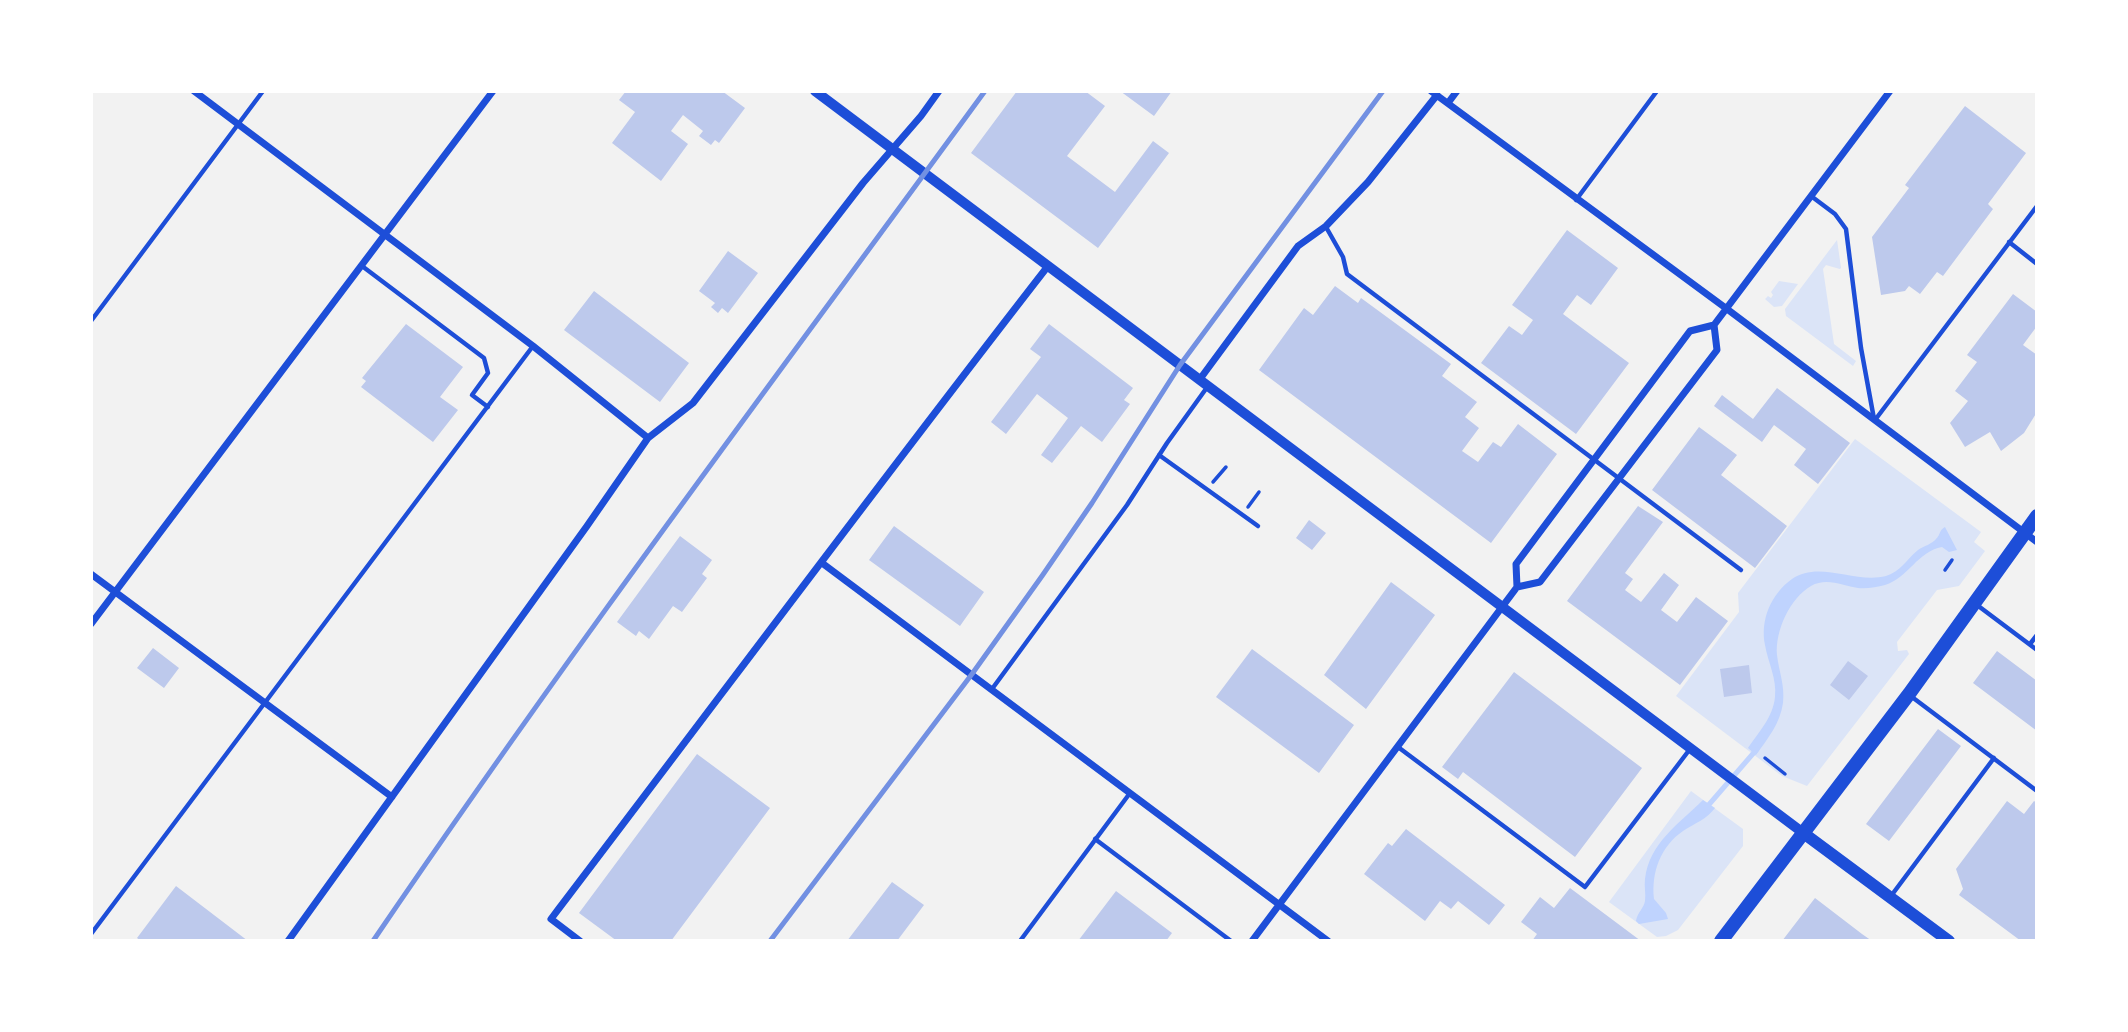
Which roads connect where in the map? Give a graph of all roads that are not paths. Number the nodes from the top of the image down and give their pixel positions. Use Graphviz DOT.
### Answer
graph roads {
  1 [pos="194,91"];
  2 [pos="263,91"];
  3 [pos="493,91"];
  4 [pos="816,91"];
  5 [pos="939,91"];
  6 [pos="1457,91"];
  7 [pos="1657,91"];
  8 [pos="1890,91"];
  9 [pos="1434,93"];
  10 [pos="1448,103"];
  11 [pos="238,124"];
  12 [pos="892,149"];
  13 [pos="1811,196"];
  14 [pos="1576,200"];
  15 [pos="2037,206"];
  16 [pos="2034,215"];
  17 [pos="1326,226"];
  18 [pos="385,234"];
  19 [pos="2009,242"];
  20 [pos="2037,264"];
  21 [pos="361,265"];
  22 [pos="1048,266"];
  23 [pos="1727,309"];
  24 [pos="91,321"];
  25 [pos="1714,325"];
  26 [pos="533,346"];
  27 [pos="1204,382"];
  28 [pos="488,407"];
  29 [pos="1874,420"];
  30 [pos="648,438"];
  31 [pos="1159,455"];
  32 [pos="1593,460"];
  33 [pos="1619,479"];
  34 [pos="2037,516"];
  35 [pos="1258,526"];
  36 [pos="2024,533"];
  37 [pos="2037,542"];
  38 [pos="822,563"];
  39 [pos="1741,570"];
  40 [pos="91,574"];
  41 [pos="1517,587"];
  42 [pos="116,592"];
  43 [pos="1973,602"];
  44 [pos="1503,607"];
  45 [pos="91,624"];
  46 [pos="2037,635"];
  47 [pos="2030,644"];
  48 [pos="2037,650"];
  49 [pos="992,689"];
  50 [pos="1909,694"];
  51 [pos="266,702"];
  52 [pos="1397,746"];
  53 [pos="1690,748"];
  54 [pos="1994,758"];
  55 [pos="2037,791"];
  56 [pos="1130,792"];
  57 [pos="391,797"];
  58 [pos="1802,832"];
  59 [pos="1096,839"];
  60 [pos="1890,897"];
  61 [pos="1279,905"];
  62 [pos="91,934"];
  63 [pos="288,941"];
  64 [pos="580,941"];
  65 [pos="1020,941"];
  66 [pos="1231,941"];
  67 [pos="1252,941"];
  68 [pos="1328,941"];
  69 [pos="1721,941"];
  70 [pos="1949,941"];
  1 -- 11 [label="street"];
  2 -- 11 [label="lane"];
  3 -- 18 [label="street"];
  4 -- 12 [label="street"];
  5 -- 12 [label="street"];
  6 -- 10 [label="street"];
  7 -- 14 [label="lane"];
  8 -- 13 [label="street"];
  9 -- 10 [label="street"];
  9 -- 17 [label="street"];
  10 -- 14 [label="street"];
  11 -- 18 [label="street"];
  11 -- 24 [label="lane"];
  12 -- 22 [label="street"];
  12 -- 30 [label="street"];
  13 -- 23 [label="street"];
  13 -- 29 [label="lane"];
  14 -- 23 [label="street"];
  15 -- 16 [label="lane"];
  16 -- 19 [label="lane"];
  17 -- 27 [label="street"];
  17 -- 32 [label="lane"];
  18 -- 21 [label="street"];
  18 -- 26 [label="street"];
  19 -- 20 [label="lane"];
  19 -- 29 [label="lane"];
  21 -- 28 [label="lane"];
  21 -- 42 [label="street"];
  22 -- 27 [label="street"];
  22 -- 38 [label="street"];
  23 -- 25 [label="street"];
  23 -- 29 [label="street"];
  25 -- 32 [label="street"];
  25 -- 33 [label="street"];
  26 -- 28 [label="lane"];
  26 -- 30 [label="street"];
  27 -- 31 [label="lane"];
  27 -- 44 [label="street"];
  28 -- 51 [label="lane"];
  29 -- 36 [label="street"];
  30 -- 57 [label="street"];
  31 -- 35 [label="lane"];
  31 -- 49 [label="lane"];
  32 -- 33 [label="lane"];
  32 -- 41 [label="street"];
  33 -- 39 [label="lane"];
  33 -- 41 [label="street"];
  34 -- 36 [label="main road"];
  36 -- 37 [label="street"];
  36 -- 43 [label="main road"];
  38 -- 49 [label="street"];
  38 -- 64 [label="street"];
  40 -- 42 [label="street"];
  41 -- 44 [label="street"];
  42 -- 45 [label="street"];
  42 -- 51 [label="street"];
  43 -- 47 [label="lane"];
  43 -- 50 [label="main road"];
  44 -- 52 [label="street"];
  44 -- 53 [label="street"];
  46 -- 47 [label="lane"];
  47 -- 48 [label="lane"];
  49 -- 56 [label="street"];
  50 -- 54 [label="lane"];
  50 -- 58 [label="main road"];
  51 -- 57 [label="street"];
  51 -- 62 [label="lane"];
  52 -- 53 [label="lane"];
  52 -- 61 [label="street"];
  53 -- 58 [label="street"];
  54 -- 55 [label="lane"];
  54 -- 60 [label="lane"];
  56 -- 59 [label="lane"];
  56 -- 61 [label="street"];
  57 -- 63 [label="street"];
  58 -- 60 [label="main road"];
  58 -- 69 [label="main road"];
  59 -- 65 [label="lane"];
  59 -- 66 [label="lane"];
  60 -- 70 [label="main road"];
  61 -- 67 [label="street"];
  61 -- 68 [label="street"];
}
